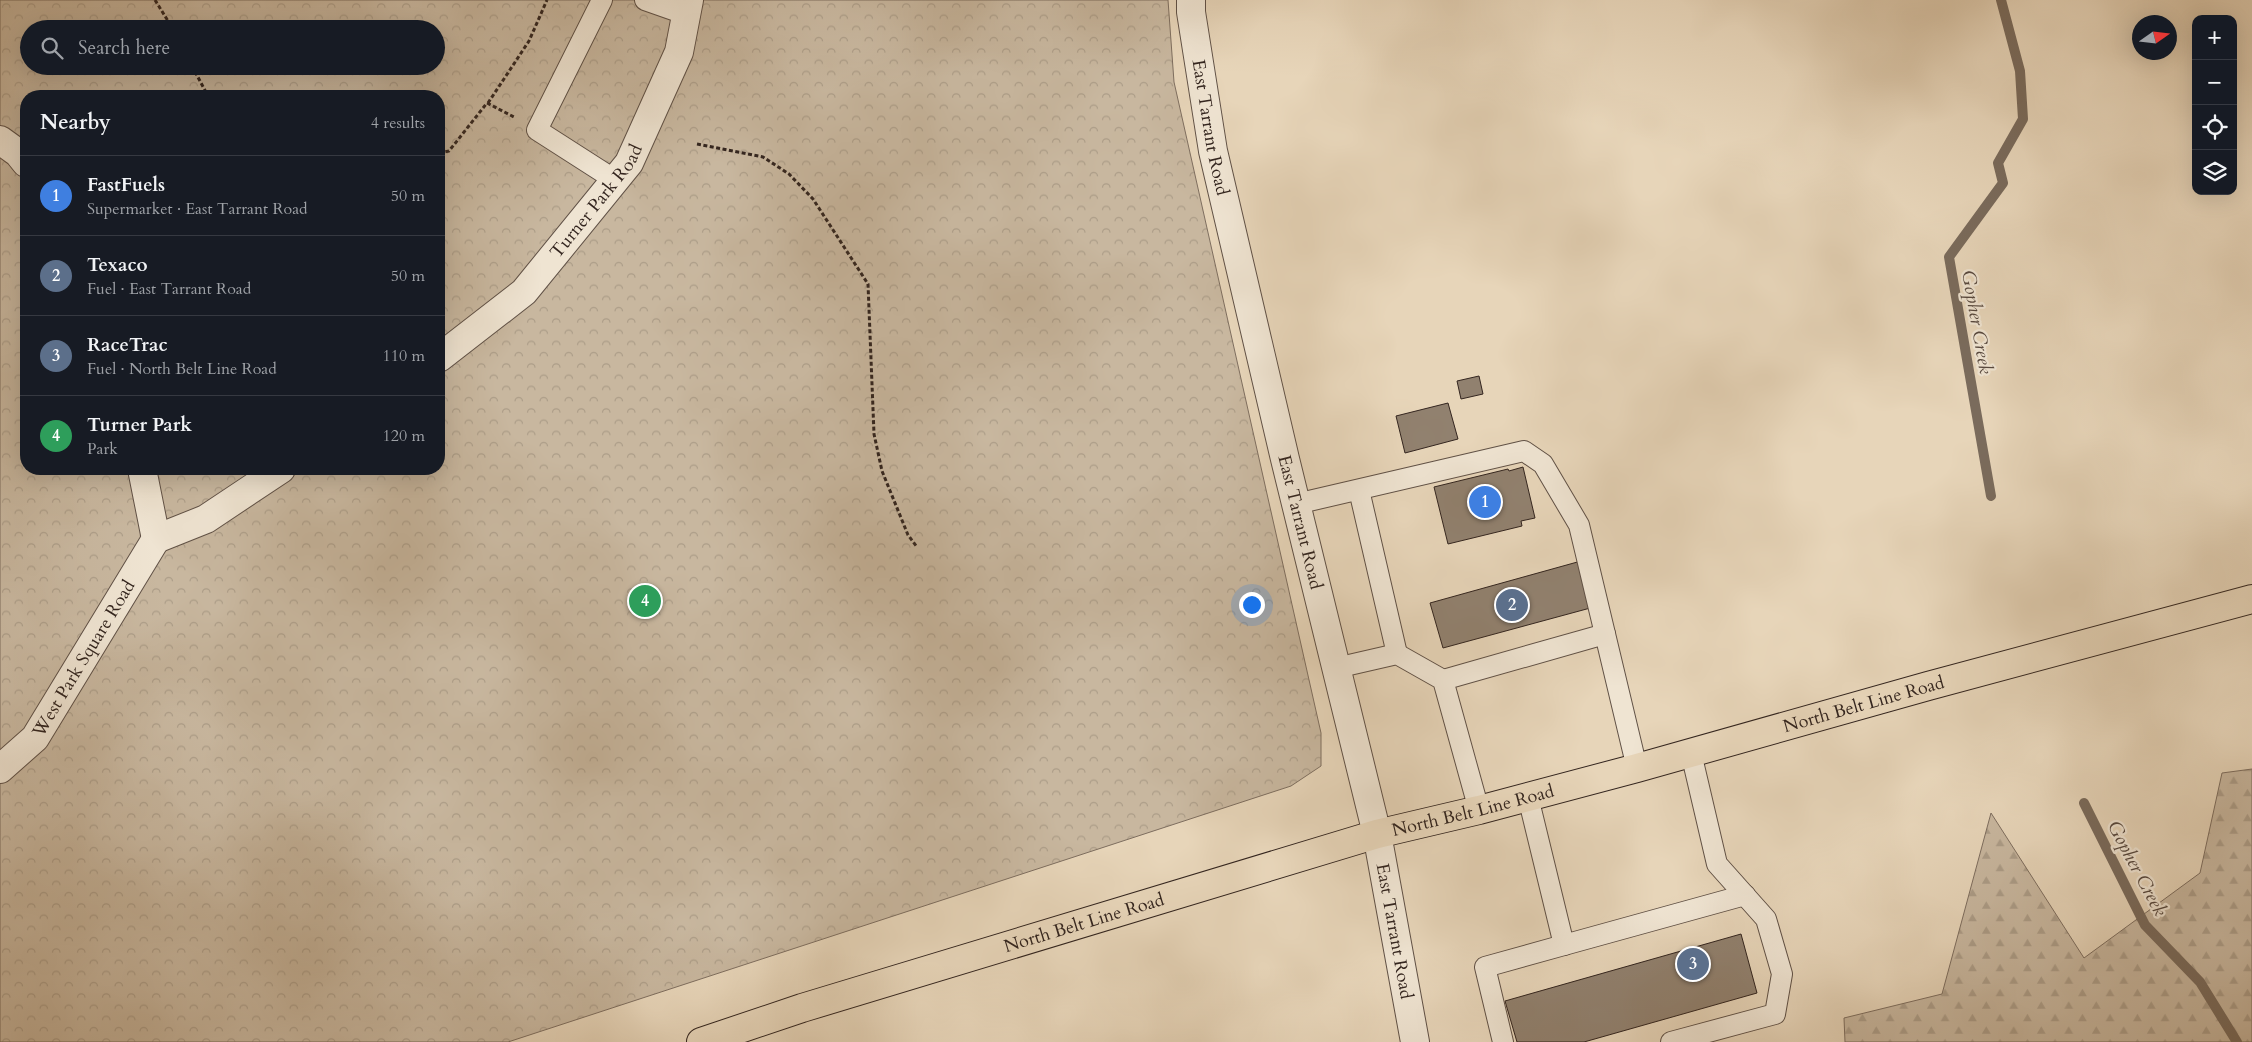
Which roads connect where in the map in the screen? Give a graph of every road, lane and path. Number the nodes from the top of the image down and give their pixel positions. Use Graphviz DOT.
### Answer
graph roads {
  1 [pos="154,0"];
  2 [pos="548,0"];
  3 [pos="602,0"];
  4 [pos="645,0"];
  5 [pos="1191,0"];
  6 [pos="687,7"];
  7 [pos="167,20"];
  8 [pos="197,75"];
  9 [pos="205,90"];
  10 [pos="487,103"];
  11 [pos="538,130"];
  12 [pos="0,140"];
  13 [pos="698,144"];
  14 [pos="445,152"];
  15 [pos="20,155"];
  16 [pos="615,180"];
  17 [pos="445,353"];
  18 [pos="143,475"];
  19 [pos="273,475"];
  20 [pos="1359,490"];
  21 [pos="1296,504"];
  22 [pos="156,539"];
  23 [pos="916,547"];
  24 [pos="2252,599"];
  25 [pos="1605,634"];
  26 [pos="1397,654"];
  27 [pos="1336,668"];
  28 [pos="1443,680"];
  29 [pos="1691,753"];
  30 [pos="1637,768"];
  31 [pos="0,769"];
  32 [pos="1528,797"];
  33 [pos="1479,810"];
  34 [pos="1377,834"];
  35 [pos="1745,895"];
  36 [pos="1564,945"];
  37 [pos="701,1042"];
  38 [pos="1415,1042"];
  39 [pos="1503,1042"];
  40 [pos="1670,1042"];
  1 -- 7 [label="path"];
  2 -- 10 [label="path"];
  3 -- 11 [label="lane"];
  4 -- 6 [label="lane"];
  5 -- 21 [label="street, East Tarrant Road"];
  6 -- 16 [label="street, Turner Park Road"];
  8 -- 9 [label="path"];
  10 -- 11 [label="path"];
  10 -- 14 [label="path"];
  11 -- 16 [label="lane"];
  12 -- 15 [label="street"];
  13 -- 23 [label="path"];
  16 -- 17 [label="street, Turner Park Road"];
  18 -- 22 [label="street"];
  19 -- 22 [label="street"];
  20 -- 21 [label="lane"];
  20 -- 25 [label="lane"];
  20 -- 26 [label="lane"];
  21 -- 27 [label="street, East Tarrant Road"];
  22 -- 31 [label="street, West Park Square Road"];
  24 -- 29 [label="main road, North Belt Line Road"];
  25 -- 28 [label="lane"];
  25 -- 30 [label="lane"];
  26 -- 27 [label="lane"];
  26 -- 28 [label="lane"];
  27 -- 34 [label="street, East Tarrant Road"];
  28 -- 33 [label="lane"];
  29 -- 30 [label="main road, North Belt Line Road"];
  29 -- 35 [label="lane"];
  30 -- 32 [label="main road, North Belt Line Road"];
  32 -- 33 [label="main road, North Belt Line Road"];
  32 -- 36 [label="lane"];
  33 -- 34 [label="main road, North Belt Line Road"];
  34 -- 37 [label="main road, North Belt Line Road"];
  34 -- 38 [label="street, East Tarrant Road"];
  35 -- 36 [label="lane"];
  35 -- 40 [label="lane"];
  36 -- 39 [label="lane"];
}
